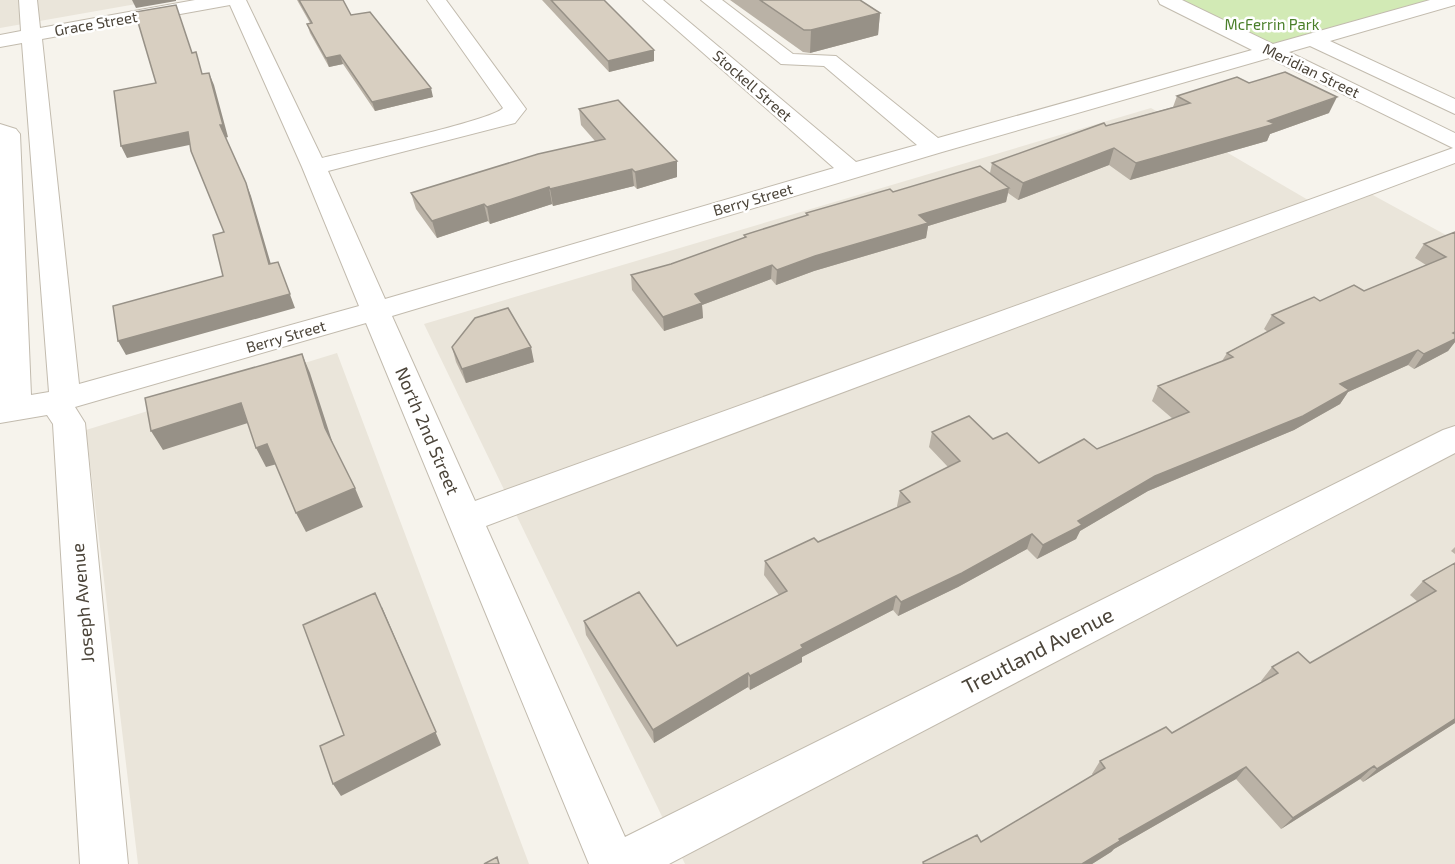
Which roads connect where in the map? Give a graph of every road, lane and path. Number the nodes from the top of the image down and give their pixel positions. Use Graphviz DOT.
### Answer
graph roads {
  1 [pos="28,0"];
  2 [pos="227,0"];
  3 [pos="237,0"];
  4 [pos="436,0"];
  5 [pos="652,0"];
  6 [pos="710,0"];
  7 [pos="1167,0"];
  8 [pos="1453,0"];
  9 [pos="30,36"];
  10 [pos="1311,39"];
  11 [pos="0,41"];
  12 [pos="1269,51"];
  13 [pos="788,60"];
  14 [pos="737,73"];
  15 [pos="1455,107"];
  16 [pos="0,131"];
  17 [pos="1455,142"];
  18 [pos="934,147"];
  19 [pos="1455,155"];
  20 [pos="314,167"];
  21 [pos="852,171"];
  22 [pos="376,311"];
  23 [pos="60,400"];
  24 [pos="7,411"];
  25 [pos="1455,438"];
  26 [pos="464,520"];
  27 [pos="104,864"];
  28 [pos="613,864"];
  29 [pos="620,864"];
  1 -- 9 [label="street"];
  2 -- 9 [label="street, Grace Street"];
  3 -- 20 [label="street, North 2nd Street"];
  4 -- 20 [label="street"];
  5 -- 14 [label="street, Stockell Street"];
  6 -- 13 [label="street"];
  7 -- 12 [label="street, Meridian Street"];
  8 -- 10 [label="street, Berry Street"];
  9 -- 11 [label="street, Grace Street"];
  9 -- 23 [label="street"];
  10 -- 12 [label="street, Berry Street"];
  10 -- 15 [label="street"];
  12 -- 17 [label="street, Meridian Street"];
  12 -- 18 [label="street, Berry Street"];
  13 -- 14 [label="street"];
  13 -- 18 [label="street"];
  14 -- 21 [label="street, Stockell Street"];
  16 -- 24 [label="street"];
  18 -- 21 [label="street, Berry Street"];
  19 -- 26 [label="street"];
  20 -- 22 [label="street, North 2nd Street"];
  21 -- 22 [label="street, Berry Street"];
  22 -- 23 [label="street, Berry Street"];
  22 -- 26 [label="street, North 2nd Street"];
  23 -- 24 [label="street"];
  23 -- 27 [label="street, Joseph Avenue"];
  25 -- 29 [label="street, Treutland Avenue"];
  26 -- 28 [label="street, North 2nd Street"];
}
